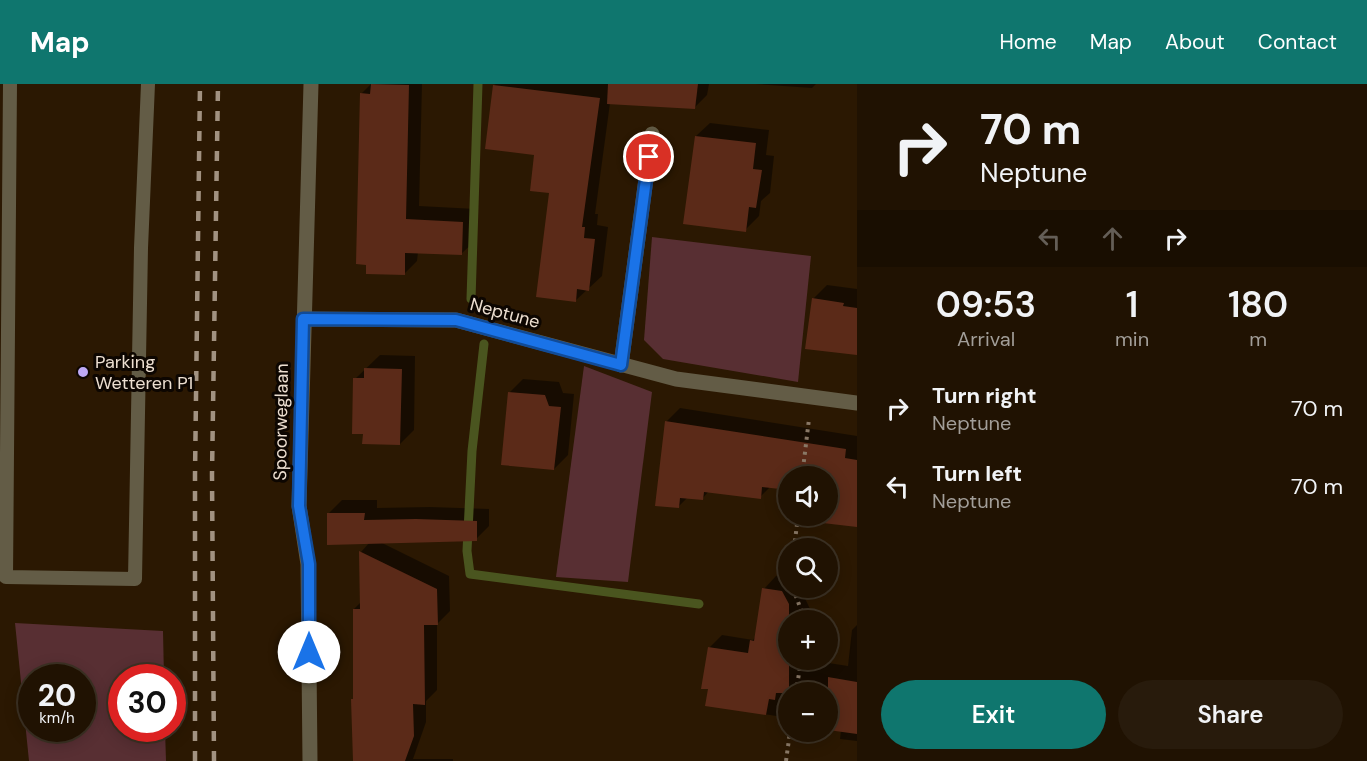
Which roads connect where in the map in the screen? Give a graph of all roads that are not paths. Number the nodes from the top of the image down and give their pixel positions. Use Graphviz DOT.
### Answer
graph roads {
  1 [pos="10,84"];
  2 [pos="148,84"];
  3 [pos="311,84"];
  4 [pos="652,134"];
  5 [pos="303,319"];
  6 [pos="621,365"];
  7 [pos="857,404"];
  8 [pos="310,761"];
  1 -- 2 [label="lane"];
  3 -- 5 [label="street, Spoorweglaan"];
  4 -- 6 [label="street"];
  5 -- 6 [label="street, Neptune"];
  5 -- 8 [label="street, Spoorweglaan"];
  6 -- 7 [label="street, Neptune"];
}
